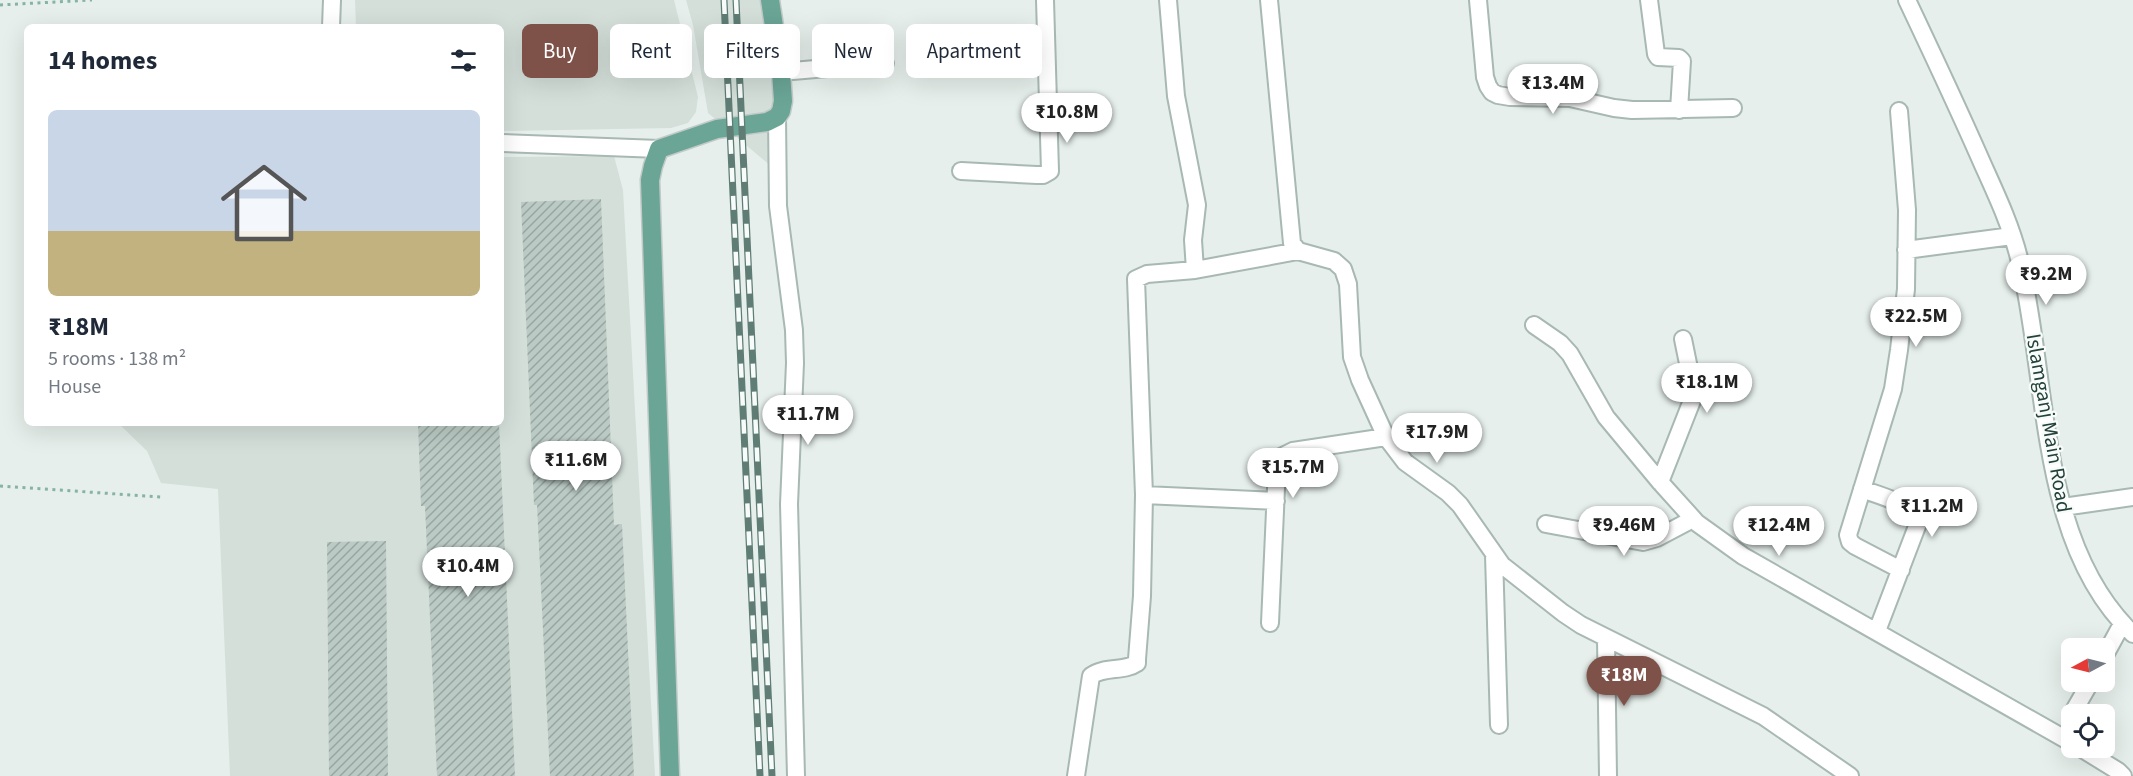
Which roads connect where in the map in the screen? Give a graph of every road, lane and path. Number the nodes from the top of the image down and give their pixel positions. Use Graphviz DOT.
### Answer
graph roads {
  1 [pos="92,0"];
  2 [pos="332,0"];
  3 [pos="770,0"];
  4 [pos="1045,0"];
  5 [pos="1168,0"];
  6 [pos="1269,0"];
  7 [pos="1478,0"];
  8 [pos="1649,0"];
  9 [pos="1907,0"];
  10 [pos="0,5"];
  11 [pos="331,24"];
  12 [pos="774,24"];
  13 [pos="781,78"];
  14 [pos="1733,108"];
  15 [pos="1679,110"];
  16 [pos="1899,111"];
  17 [pos="777,117"];
  18 [pos="504,143"];
  19 [pos="659,149"];
  20 [pos="962,171"];
  21 [pos="2012,236"];
  22 [pos="1906,250"];
  23 [pos="1298,251"];
  24 [pos="1195,270"];
  25 [pos="1534,325"];
  26 [pos="1683,339"];
  27 [pos="1386,437"];
  28 [pos="1660,482"];
  29 [pos="0,486"];
  30 [pos="1862,489"];
  31 [pos="1144,495"];
  32 [pos="161,497"];
  33 [pos="2133,497"];
  34 [pos="1276,501"];
  35 [pos="2063,507"];
  36 [pos="1693,519"];
  37 [pos="1546,524"];
  38 [pos="1494,555"];
  39 [pos="1901,570"];
  40 [pos="1270,623"];
  41 [pos="2128,629"];
  42 [pos="1877,631"];
  43 [pos="1606,639"];
  44 [pos="2115,644"];
  45 [pos="1498,725"];
  46 [pos="2061,736"];
  47 [pos="2097,758"];
  48 [pos="670,776"];
  49 [pos="796,776"];
  50 [pos="1076,776"];
  51 [pos="1608,776"];
  52 [pos="1850,776"];
  53 [pos="2123,776"];
  1 -- 10 [label="path"];
  2 -- 11 [label="street"];
  3 -- 12 [label="main road"];
  4 -- 20 [label="street"];
  5 -- 24 [label="street"];
  6 -- 23 [label="street"];
  7 -- 15 [label="street"];
  8 -- 15 [label="street"];
  9 -- 21 [label="street, Islamganj Main Road"];
  13 -- 17 [label="main road"];
  14 -- 15 [label="street"];
  16 -- 22 [label="street"];
  17 -- 19 [label="main road"];
  17 -- 49 [label="street"];
  18 -- 19 [label="street"];
  19 -- 48 [label="main road"];
  21 -- 22 [label="street"];
  21 -- 35 [label="street, Islamganj Main Road"];
  22 -- 30 [label="street"];
  23 -- 24 [label="street"];
  23 -- 27 [label="street"];
  24 -- 31 [label="street"];
  25 -- 28 [label="street"];
  26 -- 28 [label="street"];
  27 -- 34 [label="street"];
  27 -- 38 [label="street"];
  28 -- 36 [label="street"];
  29 -- 32 [label="path"];
  30 -- 39 [label="street"];
  30 -- 39 [label="street"];
  31 -- 34 [label="street"];
  31 -- 50 [label="street"];
  33 -- 35 [label="street"];
  34 -- 40 [label="street"];
  35 -- 41 [label="street, Islamganj Main Road"];
  36 -- 37 [label="street"];
  36 -- 42 [label="street"];
  38 -- 43 [label="street"];
  38 -- 45 [label="street"];
  39 -- 42 [label="street"];
  41 -- 44 [label="street"];
  42 -- 46 [label="street"];
  43 -- 51 [label="street"];
  43 -- 52 [label="street"];
  47 -- 53 [label="street"];
}
